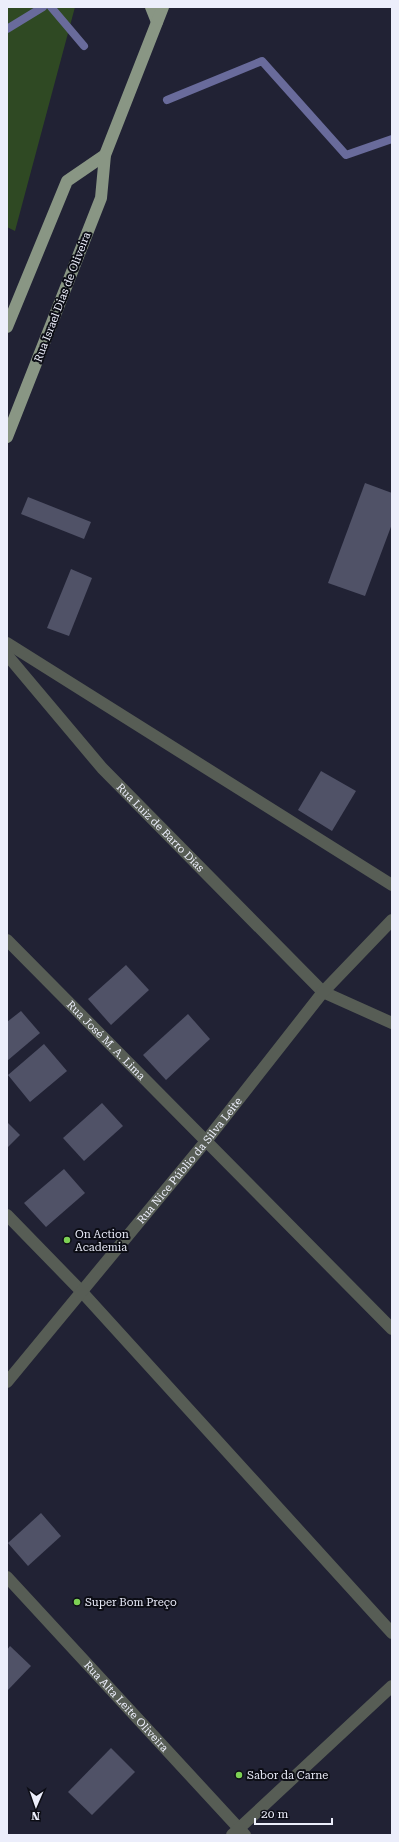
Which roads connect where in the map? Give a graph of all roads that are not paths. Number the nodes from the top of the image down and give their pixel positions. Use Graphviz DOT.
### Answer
graph roads {
  1 [pos="151,7"];
  2 [pos="163,7"];
  3 [pos="157,22"];
  4 [pos="105,155"];
  5 [pos="7,327"];
  6 [pos="7,437"];
  7 [pos="7,643"];
  8 [pos="7,655"];
  9 [pos="392,885"];
  10 [pos="392,920"];
  11 [pos="7,940"];
  12 [pos="323,992"];
  13 [pos="392,1022"];
  14 [pos="206,1141"];
  15 [pos="7,1215"];
  16 [pos="82,1292"];
  17 [pos="392,1329"];
  18 [pos="7,1382"];
  19 [pos="7,1577"];
  20 [pos="392,1633"];
  21 [pos="392,1686"];
  22 [pos="238,1833"];
  1 -- 3 [label="main road"];
  2 -- 3 [label="main road, Rua Israel Dias de Oliveira"];
  3 -- 4 [label="main road, Rua Israel Dias de Oliveira"];
  4 -- 5 [label="main road"];
  4 -- 6 [label="main road, Rua Israel Dias de Oliveira"];
  7 -- 9 [label="street"];
  8 -- 12 [label="street, Rua Luiz de Barro Dias"];
  10 -- 12 [label="street, Rua Nice Públio da Silva Leite"];
  11 -- 14 [label="street, Rua José M. A. Lima"];
  12 -- 13 [label="street"];
  12 -- 14 [label="street, Rua Nice Públio da Silva Leite"];
  14 -- 16 [label="street, Rua Nice Públio da Silva Leite"];
  14 -- 17 [label="street, Rua José M. A. Lima"];
  15 -- 16 [label="street"];
  16 -- 18 [label="street, Rua Nice Públio da Silva Leite"];
  16 -- 20 [label="street"];
  19 -- 22 [label="street, Rua Alta Leite Oliveira"];
  21 -- 22 [label="street"];
}
